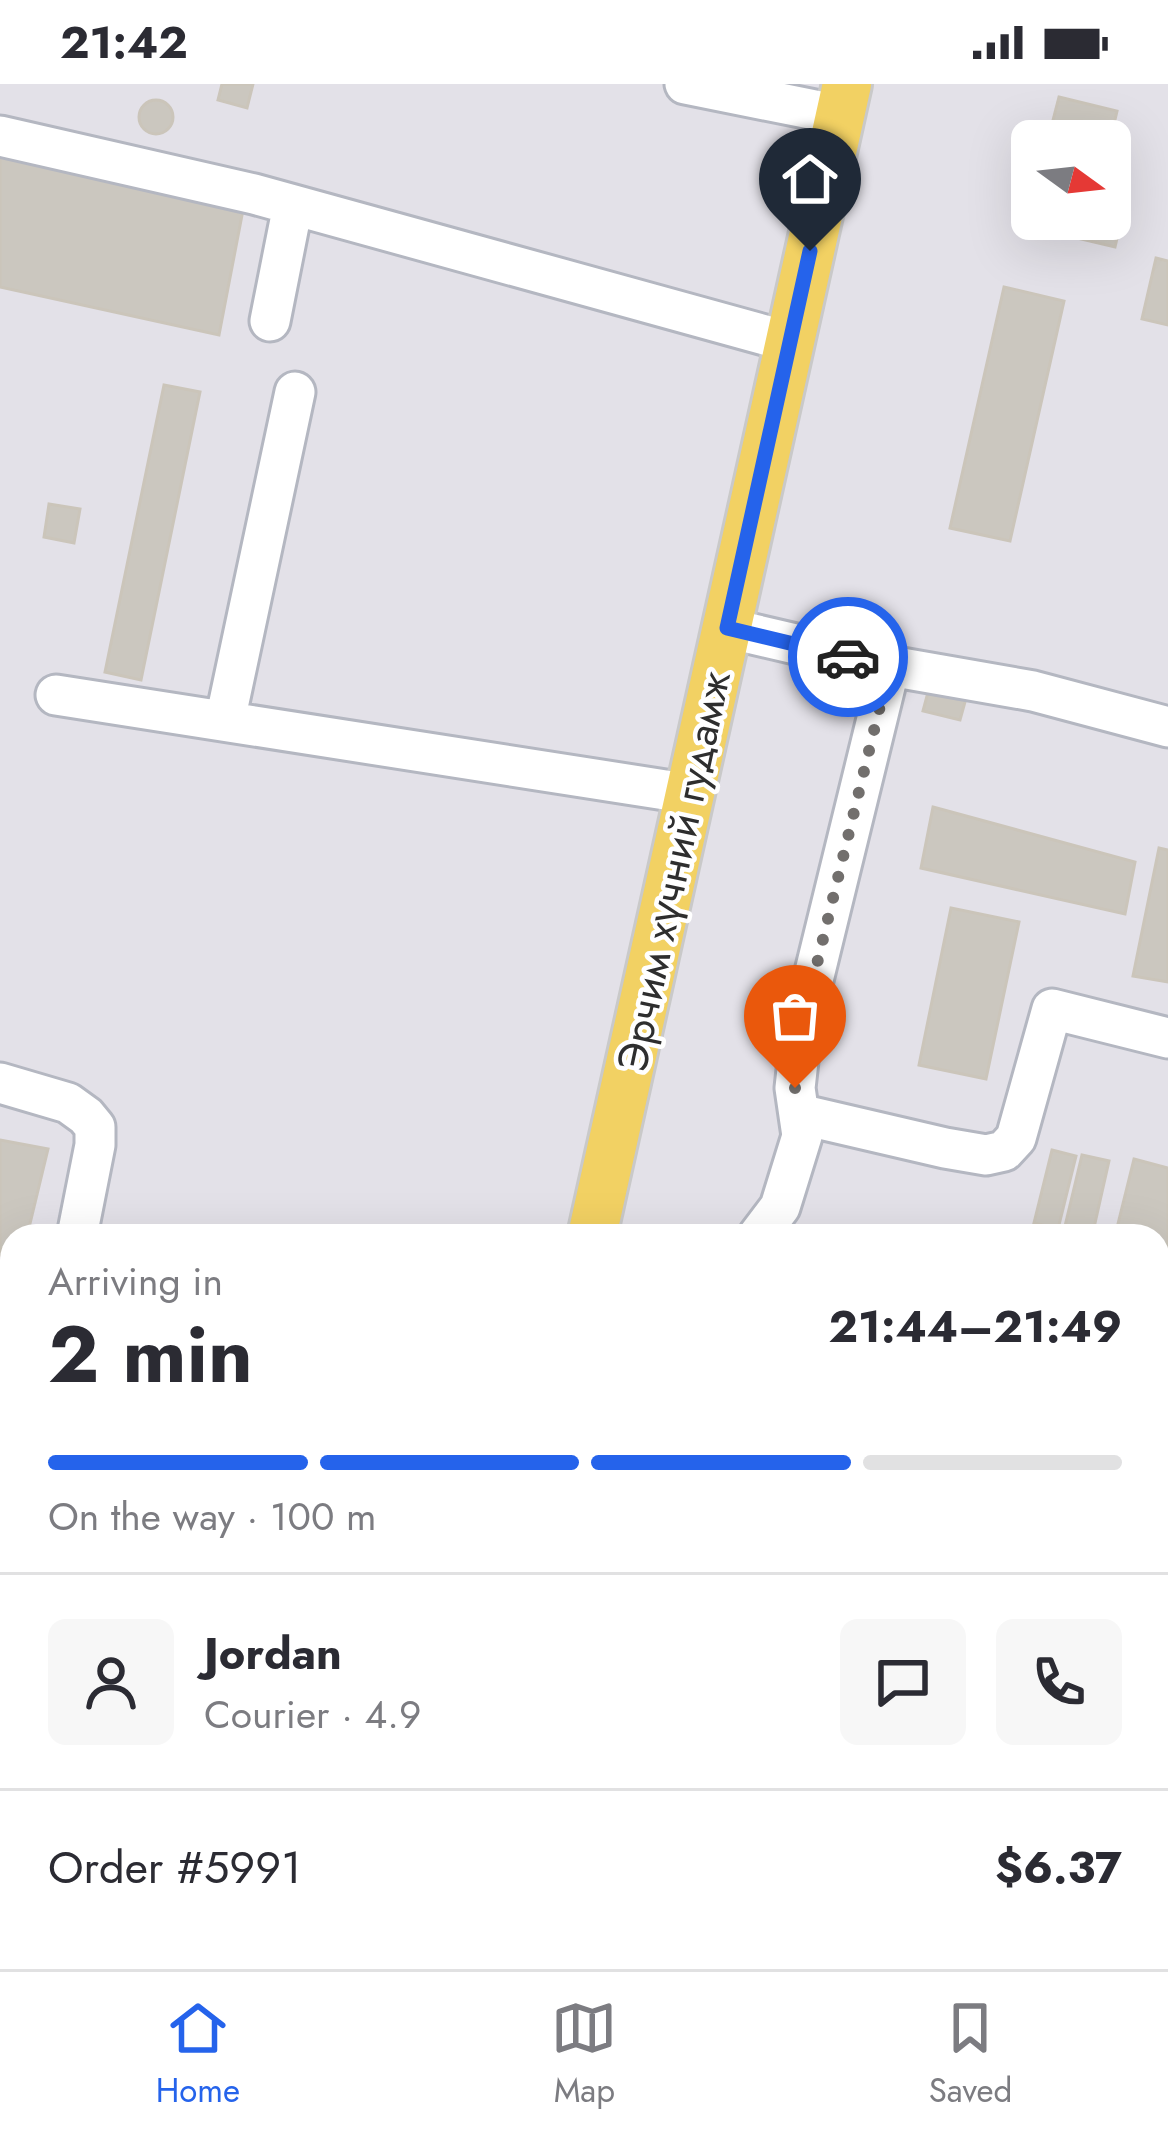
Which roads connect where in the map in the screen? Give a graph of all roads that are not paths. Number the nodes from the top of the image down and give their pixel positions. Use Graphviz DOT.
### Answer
graph roads {
  1 [pos="685,84"];
  2 [pos="844,100"];
  3 [pos="0,136"];
  4 [pos="293,205"];
  5 [pos="270,321"];
  6 [pos="790,342"];
  7 [pos="295,392"];
  8 [pos="727,628"];
  9 [pos="890,665"];
  10 [pos="56,695"];
  11 [pos="225,721"];
  12 [pos="1168,727"];
  13 [pos="691,794"];
  14 [pos="1168,1038"];
  15 [pos="0,1083"];
  16 [pos="799,1114"];
  17 [pos="79,1224"];
  18 [pos="595,1224"];
  19 [pos="767,1224"];
  1 -- 2 [label="lane"];
  2 -- 6 [label="main road, Эрчим хүчний гудамж"];
  3 -- 4 [label="lane"];
  4 -- 5 [label="lane"];
  4 -- 6 [label="lane"];
  6 -- 8 [label="main road, Эрчим хүчний гудамж"];
  7 -- 11 [label="lane"];
  8 -- 9 [label="lane"];
  8 -- 13 [label="main road, Эрчим хүчний гудамж"];
  9 -- 12 [label="lane"];
  9 -- 16 [label="lane"];
  10 -- 11 [label="lane"];
  11 -- 13 [label="lane"];
  13 -- 18 [label="main road, Эрчим хүчний гудамж"];
  14 -- 16 [label="lane"];
  15 -- 17 [label="lane"];
  16 -- 19 [label="lane"];
}
